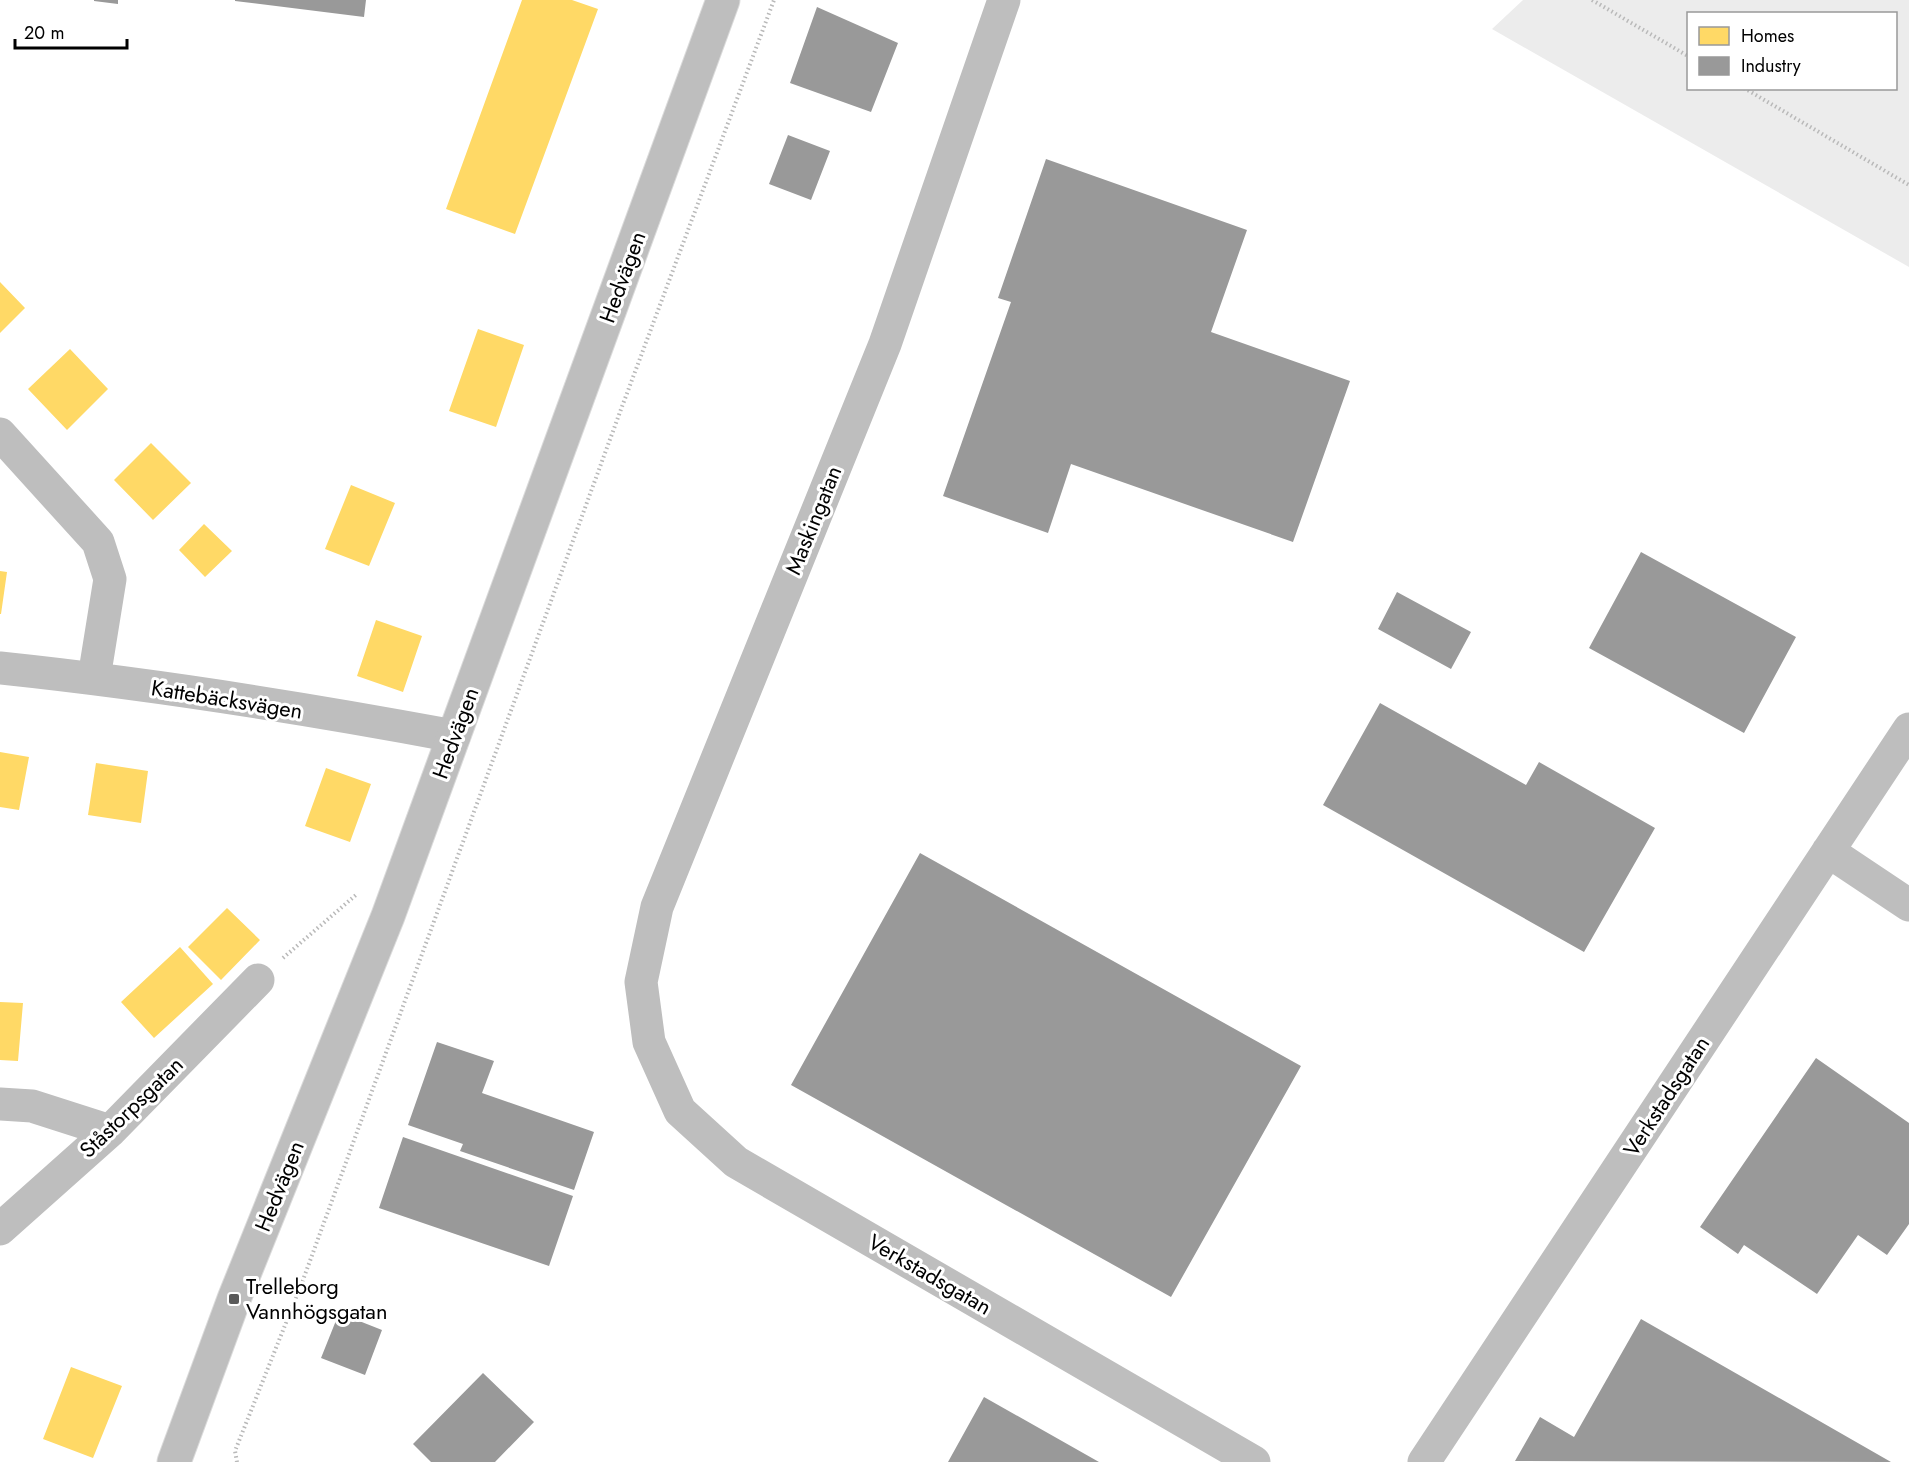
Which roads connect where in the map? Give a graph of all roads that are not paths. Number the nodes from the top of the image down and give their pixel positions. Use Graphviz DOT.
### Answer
graph roads {
  1 [pos="723,0"];
  2 [pos="1004,0"];
  3 [pos="0,434"];
  4 [pos="0,668"];
  5 [pos="94,678"];
  6 [pos="1909,729"];
  7 [pos="454,736"];
  8 [pos="1828,851"];
  9 [pos="1909,905"];
  10 [pos="258,980"];
  11 [pos="649,1042"];
  12 [pos="0,1104"];
  13 [pos="110,1131"];
  14 [pos="0,1229"];
  15 [pos="174,1462"];
  16 [pos="1254,1462"];
  17 [pos="1424,1462"];
  1 -- 7 [label="street, Hedvägen"];
  2 -- 11 [label="street, Maskingatan"];
  3 -- 5 [label="street"];
  4 -- 5 [label="street, Kattebäcksvägen"];
  5 -- 7 [label="street, Kattebäcksvägen"];
  6 -- 8 [label="street, Verkstadsgatan"];
  7 -- 15 [label="street, Hedvägen"];
  8 -- 9 [label="street"];
  8 -- 17 [label="street, Verkstadsgatan"];
  10 -- 13 [label="street, Ståstorpsgatan"];
  11 -- 16 [label="street, Verkstadsgatan"];
  12 -- 13 [label="street"];
  13 -- 14 [label="street, Ståstorpsgatan"];
}
